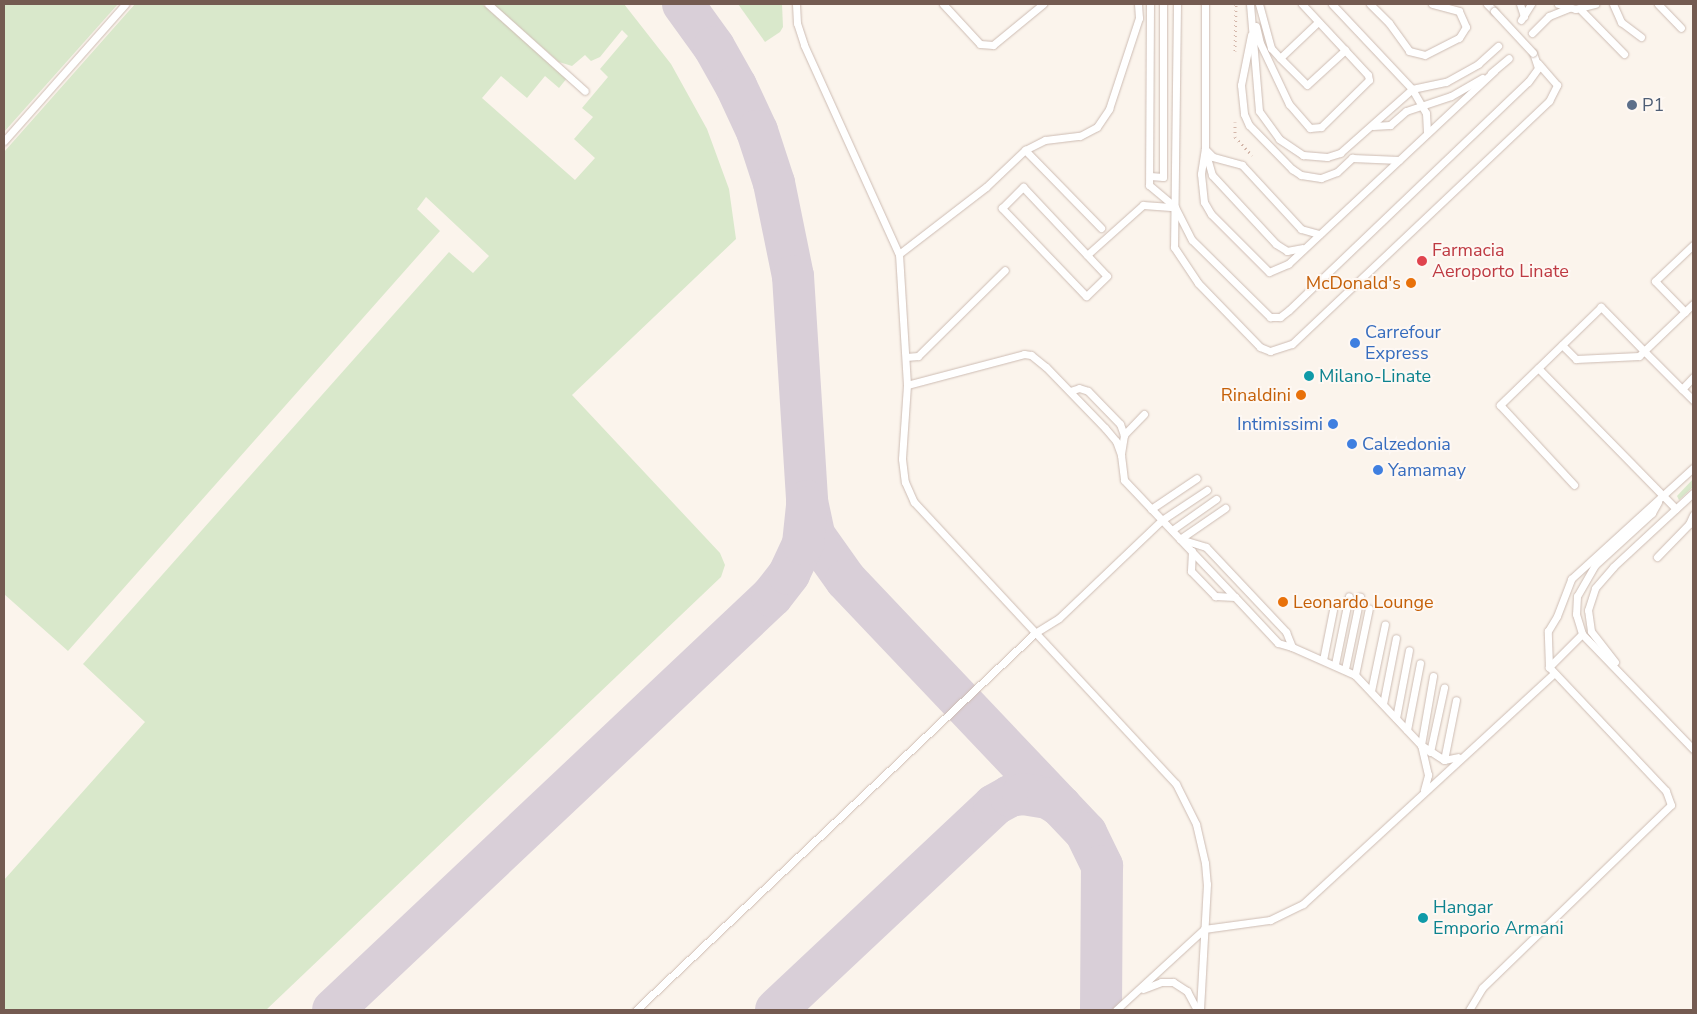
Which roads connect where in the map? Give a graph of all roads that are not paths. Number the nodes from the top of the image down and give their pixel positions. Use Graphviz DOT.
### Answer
graph roads {
  1 [pos="125,4"];
  2 [pos="488,4"];
  3 [pos="796,4"];
  4 [pos="943,4"];
  5 [pos="1043,4"];
  6 [pos="1138,4"];
  7 [pos="1150,4"];
  8 [pos="1163,4"];
  9 [pos="1176,4"];
  10 [pos="1206,4"];
  11 [pos="1259,4"];
  12 [pos="1302,4"];
  13 [pos="1332,4"];
  14 [pos="1342,4"];
  15 [pos="1432,4"];
  16 [pos="1487,4"];
  17 [pos="1520,4"];
  18 [pos="1531,4"];
  19 [pos="1558,4"];
  20 [pos="1595,4"];
  21 [pos="1613,4"];
  22 [pos="1658,4"];
  23 [pos="1373,5"];
  24 [pos="1251,8"];
  25 [pos="1569,8"];
  26 [pos="1580,9"];
  27 [pos="1342,15"];
  28 [pos="1318,22"];
  29 [pos="1253,28"];
  30 [pos="1681,28"];
  31 [pos="1532,33"];
  32 [pos="1641,38"];
  33 [pos="1498,46"];
  34 [pos="1345,50"];
  35 [pos="1624,54"];
  36 [pos="1280,58"];
  37 [pos="1509,58"];
  38 [pos="1538,62"];
  39 [pos="1494,71"];
  40 [pos="1412,89"];
  41 [pos="585,91"];
  42 [pos="1422,104"];
  43 [pos="1372,126"];
  44 [pos="1427,134"];
  45 [pos="4,141"];
  46 [pos="1205,148"];
  47 [pos="1025,150"];
  48 [pos="1398,160"];
  49 [pos="1150,176"];
  50 [pos="1175,207"];
  51 [pos="1101,228"];
  52 [pos="1319,234"];
  53 [pos="1693,245"];
  54 [pos="1306,246"];
  55 [pos="899,254"];
  56 [pos="1087,255"];
  57 [pos="1005,270"];
  58 [pos="1693,304"];
  59 [pos="1685,312"];
  60 [pos="1562,345"];
  61 [pos="1644,351"];
  62 [pos="906,356"];
  63 [pos="1538,368"];
  64 [pos="1693,378"];
  65 [pos="908,385"];
  66 [pos="1682,389"];
  67 [pos="1070,391"];
  68 [pos="1693,400"];
  69 [pos="1144,414"];
  70 [pos="1124,435"];
  71 [pos="1121,455"];
  72 [pos="1693,468"];
  73 [pos="1197,478"];
  74 [pos="1574,485"];
  75 [pos="1207,490"];
  76 [pos="1693,493"];
  77 [pos="1664,497"];
  78 [pos="1216,499"];
  79 [pos="1658,502"];
  80 [pos="1151,508"];
  81 [pos="1224,508"];
  82 [pos="1676,510"];
  83 [pos="1693,515"];
  84 [pos="1162,520"];
  85 [pos="1172,530"];
  86 [pos="1180,539"];
  87 [pos="1192,551"];
  88 [pos="1657,556"];
  89 [pos="1349,596"];
  90 [pos="1235,597"];
  91 [pos="1360,597"];
  92 [pos="1369,608"];
  93 [pos="1333,610"];
  94 [pos="1385,624"];
  95 [pos="1035,633"];
  96 [pos="1582,634"];
  97 [pos="1396,638"];
  98 [pos="1292,647"];
  99 [pos="1408,650"];
  100 [pos="1323,660"];
  101 [pos="1420,663"];
  102 [pos="1335,664"];
  103 [pos="1345,669"];
  104 [pos="1552,670"];
  105 [pos="1355,675"];
  106 [pos="1433,676"];
  107 [pos="1444,688"];
  108 [pos="1638,690"];
  109 [pos="1371,691"];
  110 [pos="1456,700"];
  111 [pos="1382,704"];
  112 [pos="1396,718"];
  113 [pos="1407,730"];
  114 [pos="1421,745"];
  115 [pos="1693,749"];
  116 [pos="1430,752"];
  117 [pos="1462,756"];
  118 [pos="1444,760"];
  119 [pos="1423,792"];
  120 [pos="1204,929"];
  121 [pos="1128,998"];
  122 [pos="636,1010"];
  123 [pos="1116,1010"];
  124 [pos="1198,1010"];
  125 [pos="1469,1010"];
  1 -- 45 [label="lane"];
  2 -- 41 [label="lane"];
  3 -- 55 [label="lane"];
  4 -- 5 [label="lane"];
  6 -- 47 [label="lane"];
  7 -- 49 [label="lane"];
  8 -- 49 [label="lane"];
  9 -- 50 [label="lane"];
  10 -- 46 [label="lane"];
  11 -- 36 [label="lane"];
  12 -- 28 [label="lane"];
  13 -- 27 [label="lane"];
  14 -- 27 [label="lane"];
  15 -- 23 [label="lane"];
  16 -- 38 [label="lane, bridge"];
  17 -- 18 [label="lane"];
  19 -- 25 [label="lane"];
  20 -- 26 [label="lane"];
  21 -- 32 [label="lane"];
  22 -- 30 [label="lane"];
  24 -- 29 [label="lane"];
  24 -- 34 [label="lane"];
  25 -- 26 [label="lane"];
  25 -- 31 [label="lane"];
  26 -- 35 [label="lane"];
  27 -- 40 [label="lane"];
  28 -- 34 [label="lane"];
  28 -- 36 [label="lane"];
  29 -- 43 [label="lane"];
  29 -- 48 [label="lane"];
  33 -- 40 [label="lane"];
  34 -- 36 [label="lane"];
  37 -- 39 [label="lane"];
  38 -- 50 [label="lane"];
  38 -- 50 [label="lane"];
  39 -- 42 [label="lane"];
  39 -- 44 [label="lane"];
  40 -- 42 [label="lane"];
  40 -- 43 [label="lane"];
  42 -- 43 [label="lane"];
  42 -- 44 [label="lane"];
  44 -- 48 [label="lane"];
  46 -- 52 [label="lane"];
  46 -- 54 [label="lane"];
  46 -- 54 [label="lane"];
  47 -- 51 [label="lane"];
  47 -- 55 [label="lane"];
  48 -- 52 [label="lane"];
  49 -- 50 [label="lane"];
  50 -- 56 [label="lane"];
  52 -- 54 [label="lane"];
  53 -- 59 [label="lane"];
  55 -- 62 [label="lane"];
  56 -- 56 [label="lane"];
  57 -- 62 [label="lane"];
  58 -- 59 [label="lane"];
  59 -- 61 [label="lane"];
  60 -- 61 [label="lane"];
  60 -- 61 [label="lane"];
  60 -- 63 [label="lane"];
  61 -- 66 [label="lane"];
  62 -- 65 [label="lane"];
  63 -- 74 [label="lane"];
  63 -- 77 [label="lane"];
  64 -- 66 [label="lane"];
  65 -- 67 [label="lane"];
  65 -- 95 [label="lane"];
  66 -- 68 [label="lane"];
  67 -- 70 [label="lane"];
  67 -- 71 [label="lane"];
  69 -- 70 [label="lane"];
  70 -- 71 [label="lane"];
  71 -- 80 [label="lane"];
  72 -- 77 [label="lane"];
  73 -- 80 [label="lane"];
  75 -- 84 [label="lane"];
  76 -- 82 [label="lane"];
  77 -- 79 [label="lane"];
  77 -- 82 [label="lane"];
  78 -- 85 [label="lane"];
  79 -- 96 [label="lane"];
  79 -- 104 [label="lane"];
  80 -- 84 [label="lane"];
  81 -- 86 [label="lane"];
  82 -- 108 [label="lane"];
  83 -- 88 [label="lane"];
  84 -- 85 [label="lane"];
  84 -- 95 [label="lane"];
  85 -- 86 [label="lane"];
  86 -- 87 [label="lane"];
  86 -- 98 [label="lane"];
  87 -- 90 [label="lane"];
  87 -- 90 [label="lane"];
  89 -- 102 [label="lane"];
  90 -- 98 [label="lane"];
  91 -- 103 [label="lane"];
  92 -- 105 [label="lane"];
  93 -- 100 [label="lane"];
  94 -- 109 [label="lane"];
  95 -- 120 [label="lane"];
  95 -- 122 [label="lane"];
  96 -- 104 [label="lane"];
  96 -- 108 [label="lane"];
  97 -- 111 [label="lane"];
  98 -- 100 [label="lane"];
  99 -- 112 [label="lane"];
  100 -- 102 [label="lane"];
  101 -- 113 [label="lane"];
  102 -- 103 [label="lane"];
  103 -- 105 [label="lane"];
  104 -- 117 [label="lane"];
  104 -- 125 [label="lane"];
  105 -- 109 [label="lane"];
  106 -- 114 [label="lane"];
  107 -- 116 [label="lane"];
  108 -- 115 [label="lane"];
  109 -- 111 [label="lane"];
  110 -- 118 [label="lane"];
  111 -- 112 [label="lane"];
  112 -- 113 [label="lane"];
  113 -- 114 [label="lane"];
  114 -- 116 [label="lane"];
  114 -- 119 [label="lane"];
  116 -- 118 [label="lane"];
  117 -- 118 [label="lane"];
  117 -- 119 [label="lane"];
  119 -- 120 [label="lane"];
  120 -- 121 [label="lane"];
  120 -- 124 [label="lane"];
  121 -- 123 [label="lane"];
  121 -- 124 [label="lane"];
}
